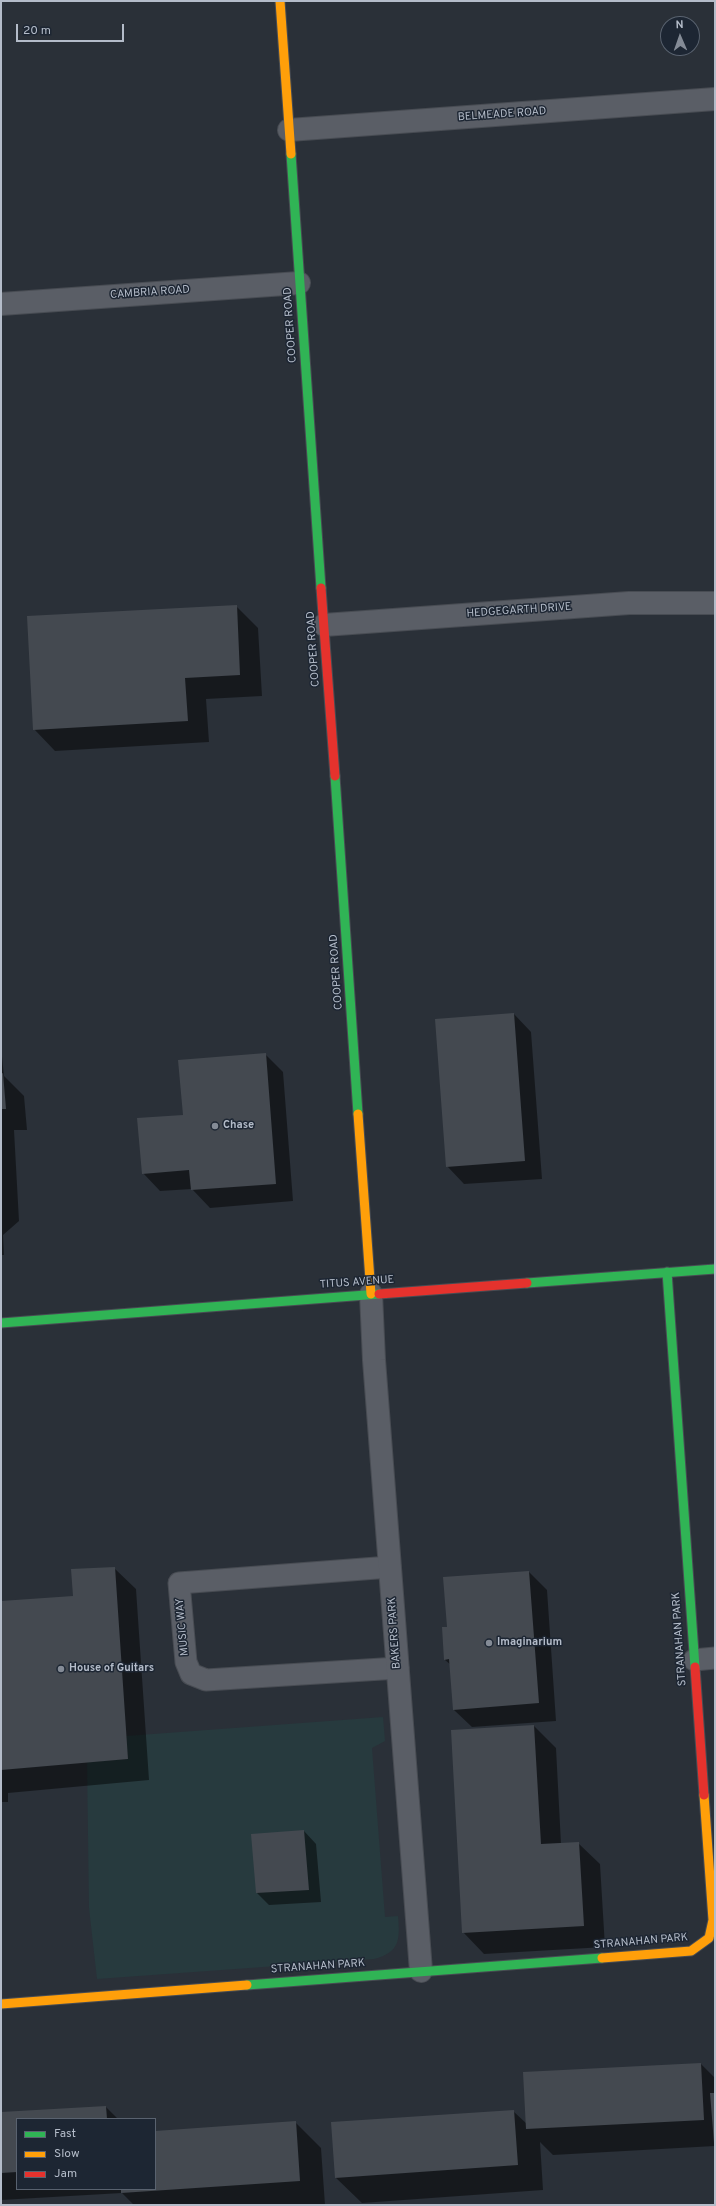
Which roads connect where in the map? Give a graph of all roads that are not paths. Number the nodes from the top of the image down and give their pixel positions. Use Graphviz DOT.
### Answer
graph roads {
  1 [pos="280,1"];
  2 [pos="715,100"];
  3 [pos="289,130"];
  4 [pos="300,283"];
  5 [pos="1,304"];
  6 [pos="715,603"];
  7 [pos="324,625"];
  8 [pos="715,1269"];
  9 [pos="667,1272"];
  10 [pos="371,1294"];
  11 [pos="1,1323"];
  12 [pos="390,1567"];
  13 [pos="715,1658"];
  14 [pos="694,1660"];
  15 [pos="398,1668"];
  16 [pos="421,1971"];
  17 [pos="1,2004"];
  1 -- 3 [label="street, COOPER ROAD"];
  2 -- 3 [label="street, BELMEADE ROAD"];
  3 -- 4 [label="street, COOPER ROAD"];
  4 -- 5 [label="street, CAMBRIA ROAD"];
  4 -- 7 [label="street, COOPER ROAD"];
  6 -- 7 [label="street, HEDGEGARTH DRIVE"];
  7 -- 10 [label="street, COOPER ROAD"];
  8 -- 9 [label="street, TITUS AVENUE"];
  9 -- 10 [label="street, TITUS AVENUE"];
  9 -- 14 [label="street, STRANAHAN PARK"];
  10 -- 11 [label="street, TITUS AVENUE"];
  10 -- 12 [label="street, BAKERS PARK"];
  12 -- 15 [label="street, BAKERS PARK"];
  12 -- 15 [label="lane, MUSIC WAY"];
  13 -- 14 [label="lane"];
  14 -- 16 [label="street, STRANAHAN PARK"];
  15 -- 16 [label="street, BAKERS PARK"];
  16 -- 17 [label="street, STRANAHAN PARK"];
}
